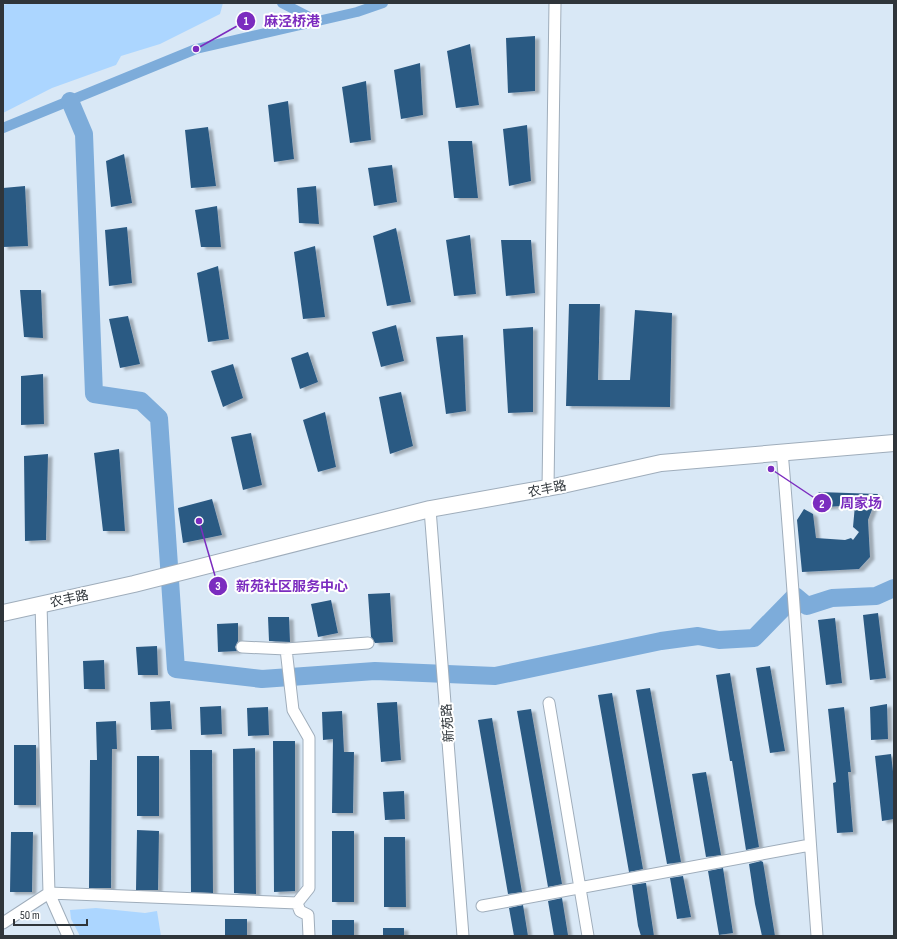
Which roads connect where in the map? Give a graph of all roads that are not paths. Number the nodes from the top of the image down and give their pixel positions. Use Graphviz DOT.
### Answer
graph roads {
  1 [pos="555,3"];
  2 [pos="894,442"];
  3 [pos="782,451"];
  4 [pos="548,488"];
  5 [pos="430,509"];
  6 [pos="41,604"];
  7 [pos="3,613"];
  8 [pos="368,643"];
  9 [pos="242,647"];
  10 [pos="286,649"];
  11 [pos="549,703"];
  12 [pos="810,845"];
  13 [pos="580,888"];
  14 [pos="49,893"];
  15 [pos="296,903"];
  16 [pos="482,906"];
  17 [pos="3,923"];
  18 [pos="68,936"];
  19 [pos="309,936"];
  20 [pos="463,936"];
  21 [pos="588,936"];
  22 [pos="817,936"];
  1 -- 4 [label="street"];
  2 -- 3 [label="main road, 农丰路"];
  3 -- 4 [label="main road, 农丰路"];
  3 -- 12 [label="street"];
  4 -- 5 [label="main road, 农丰路"];
  5 -- 6 [label="main road, 农丰路"];
  5 -- 20 [label="street, 新苑路"];
  6 -- 7 [label="main road, 农丰路"];
  6 -- 14 [label="street"];
  8 -- 10 [label="street"];
  9 -- 10 [label="street"];
  10 -- 15 [label="street"];
  11 -- 13 [label="street"];
  12 -- 13 [label="street"];
  12 -- 22 [label="street"];
  13 -- 16 [label="street"];
  13 -- 21 [label="street"];
  14 -- 15 [label="street"];
  14 -- 17 [label="street"];
  14 -- 18 [label="street"];
  15 -- 19 [label="street"];
}
